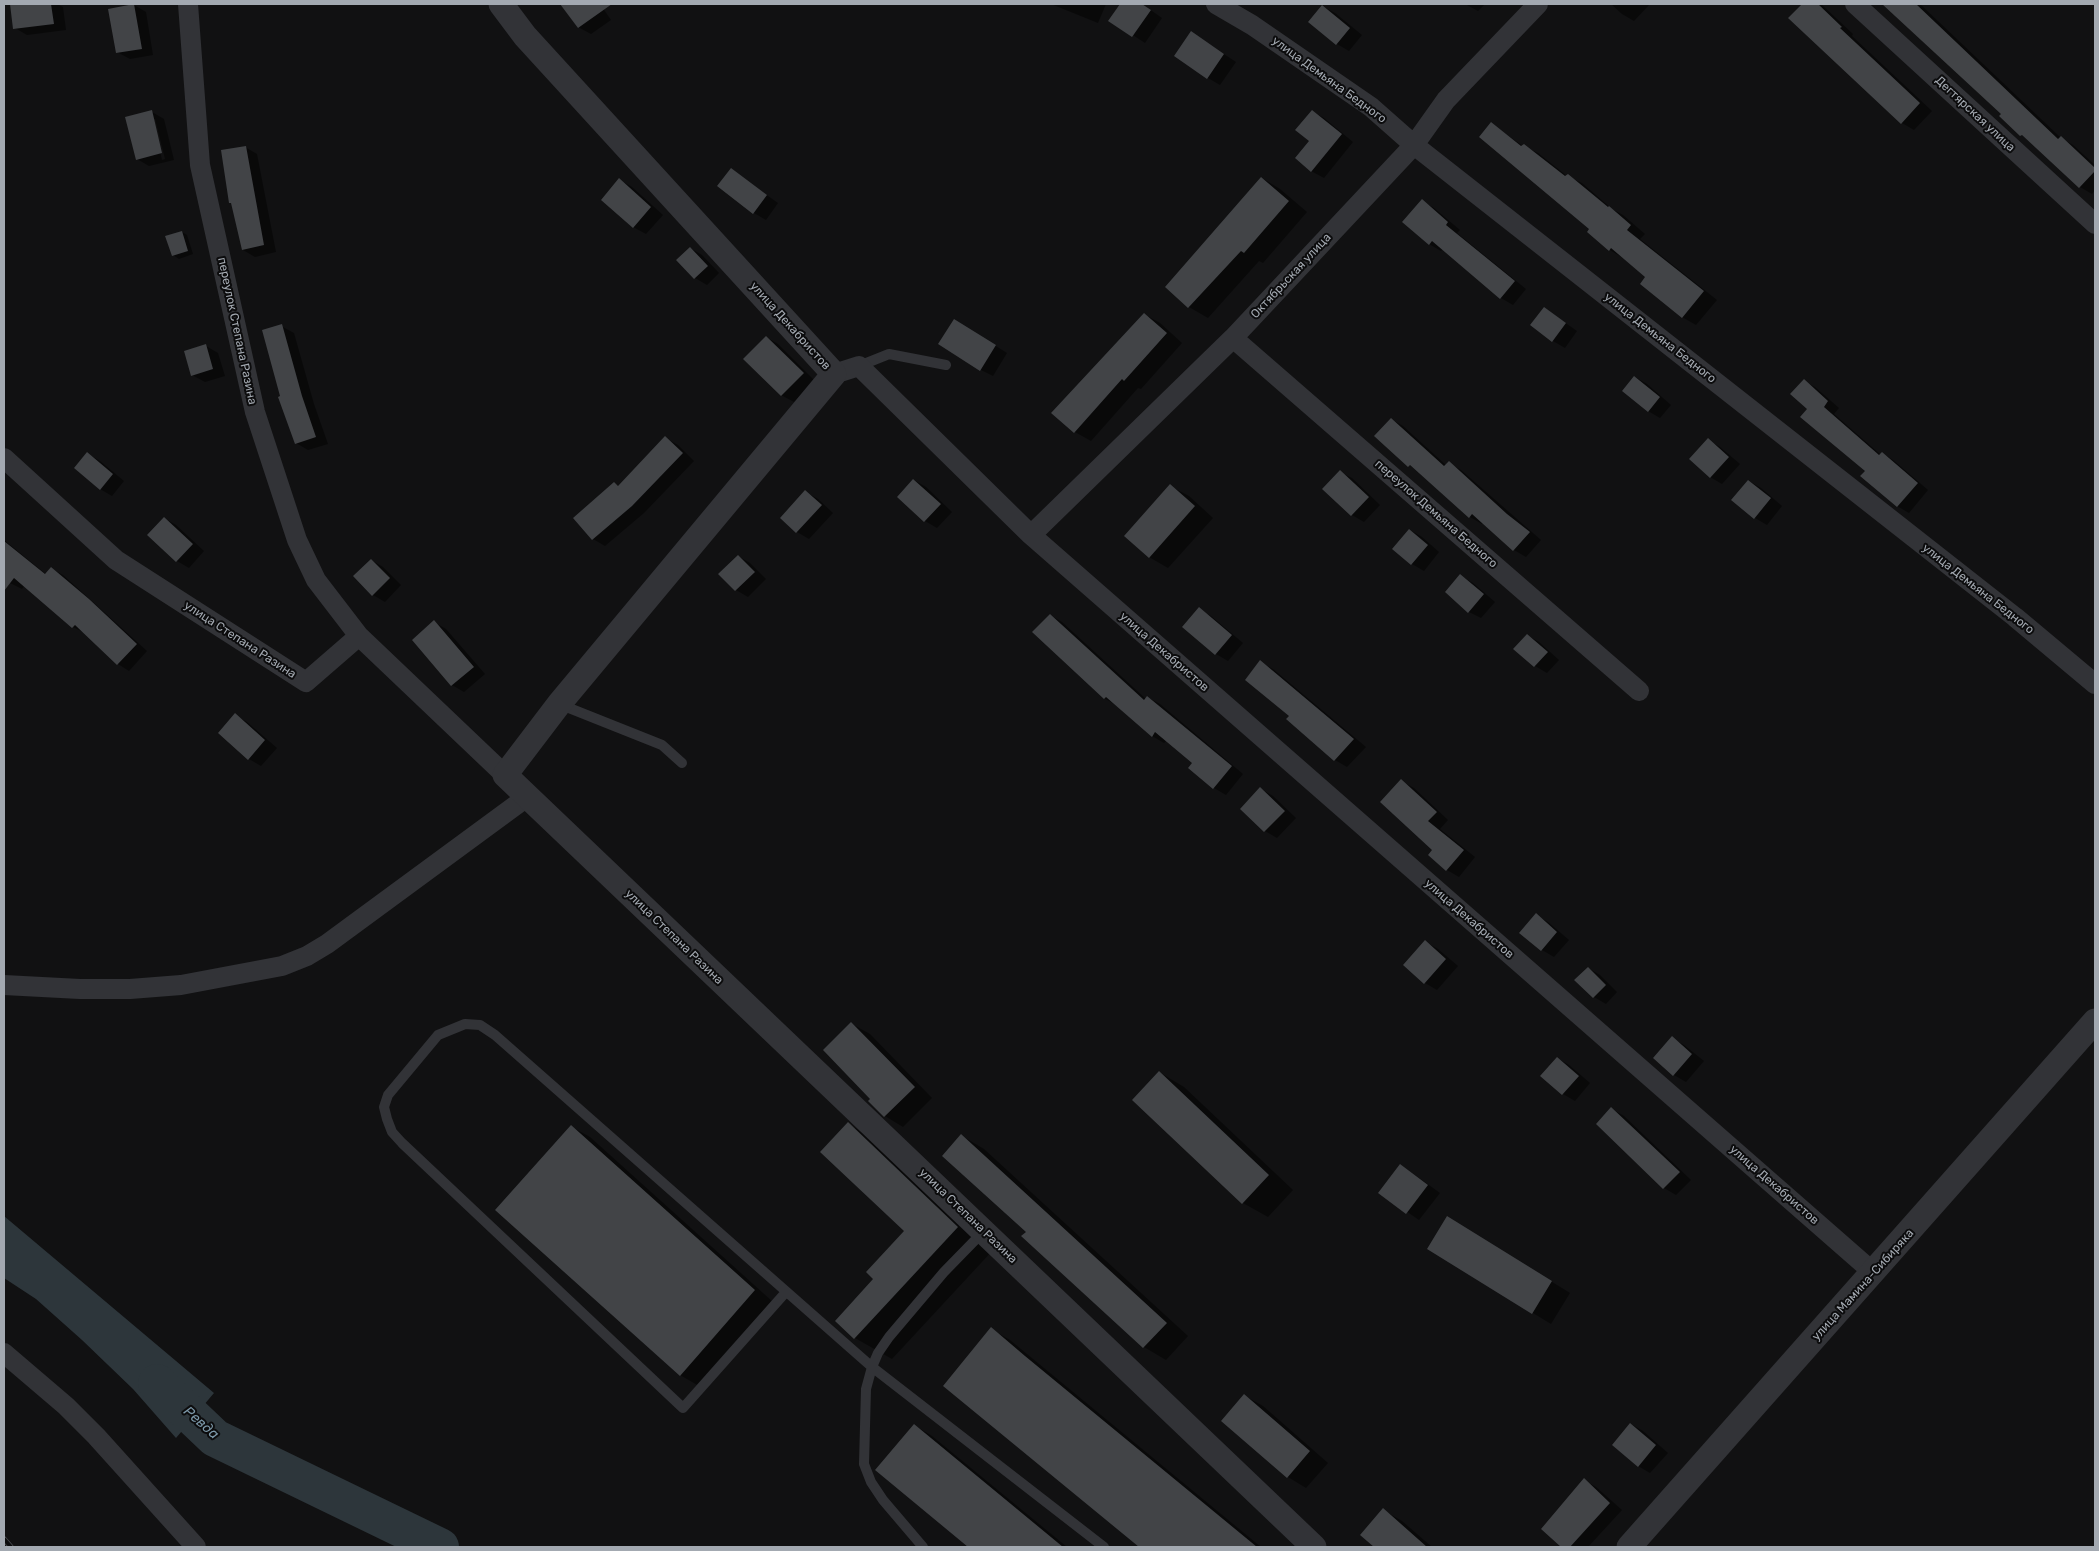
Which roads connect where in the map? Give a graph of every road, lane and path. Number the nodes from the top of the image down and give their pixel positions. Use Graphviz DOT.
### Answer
graph roads {
  1 [pos="188,4"];
  2 [pos="501,4"];
  3 [pos="1216,4"];
  4 [pos="1538,4"];
  5 [pos="1855,4"];
  6 [pos="1414,145"];
  7 [pos="2095,224"];
  8 [pos="1232,338"];
  9 [pos="946,365"];
  10 [pos="860,366"];
  11 [pos="834,374"];
  12 [pos="4,458"];
  13 [pos="1031,536"];
  14 [pos="359,636"];
  15 [pos="2095,684"];
  16 [pos="1639,691"];
  17 [pos="559,704"];
  18 [pos="682,763"];
  19 [pos="505,775"];
  20 [pos="527,797"];
  21 [pos="4,985"];
  22 [pos="2095,1021"];
  23 [pos="983,1231"];
  24 [pos="1874,1273"];
  25 [pos="786,1292"];
  26 [pos="4,1353"];
  27 [pos="872,1367"];
  28 [pos="196,1547"];
  29 [pos="923,1547"];
  30 [pos="1104,1547"];
  31 [pos="1314,1547"];
  32 [pos="1630,1547"];
  1 -- 14 [label="street, переулок Степана Разина"];
  2 -- 11 [label="street, улица Декабристов"];
  3 -- 6 [label="street, улица Демьяна Бедного"];
  4 -- 6 [label="street, Октябрьская улица"];
  5 -- 7 [label="street, Дегтярская улица"];
  6 -- 8 [label="street, Октябрьская улица"];
  6 -- 15 [label="street, улица Демьяна Бедного"];
  8 -- 13 [label="street, Октябрьская улица"];
  8 -- 16 [label="street, переулок Демьяна Бедного"];
  9 -- 10 [label="lane"];
  10 -- 11 [label="street, улица Декабристов"];
  10 -- 13 [label="street, улица Декабристов"];
  11 -- 17 [label="street"];
  12 -- 14 [label="street, улица Степана Разина"];
  13 -- 24 [label="street, улица Декабристов"];
  14 -- 19 [label="street, улица Степана Разина"];
  17 -- 18 [label="lane"];
  17 -- 19 [label="street"];
  19 -- 20 [label="street, улица Степана Разина"];
  20 -- 21 [label="street"];
  20 -- 23 [label="street, улица Степана Разина"];
  22 -- 24 [label="street, улица Мамина-Сибиряка"];
  23 -- 27 [label="lane"];
  23 -- 31 [label="street, улица Степана Разина"];
  24 -- 32 [label="street, улица Мамина-Сибиряка"];
  25 -- 25 [label="lane"];
  25 -- 27 [label="lane"];
  26 -- 28 [label="street"];
  27 -- 29 [label="lane"];
  27 -- 30 [label="lane"];
}
